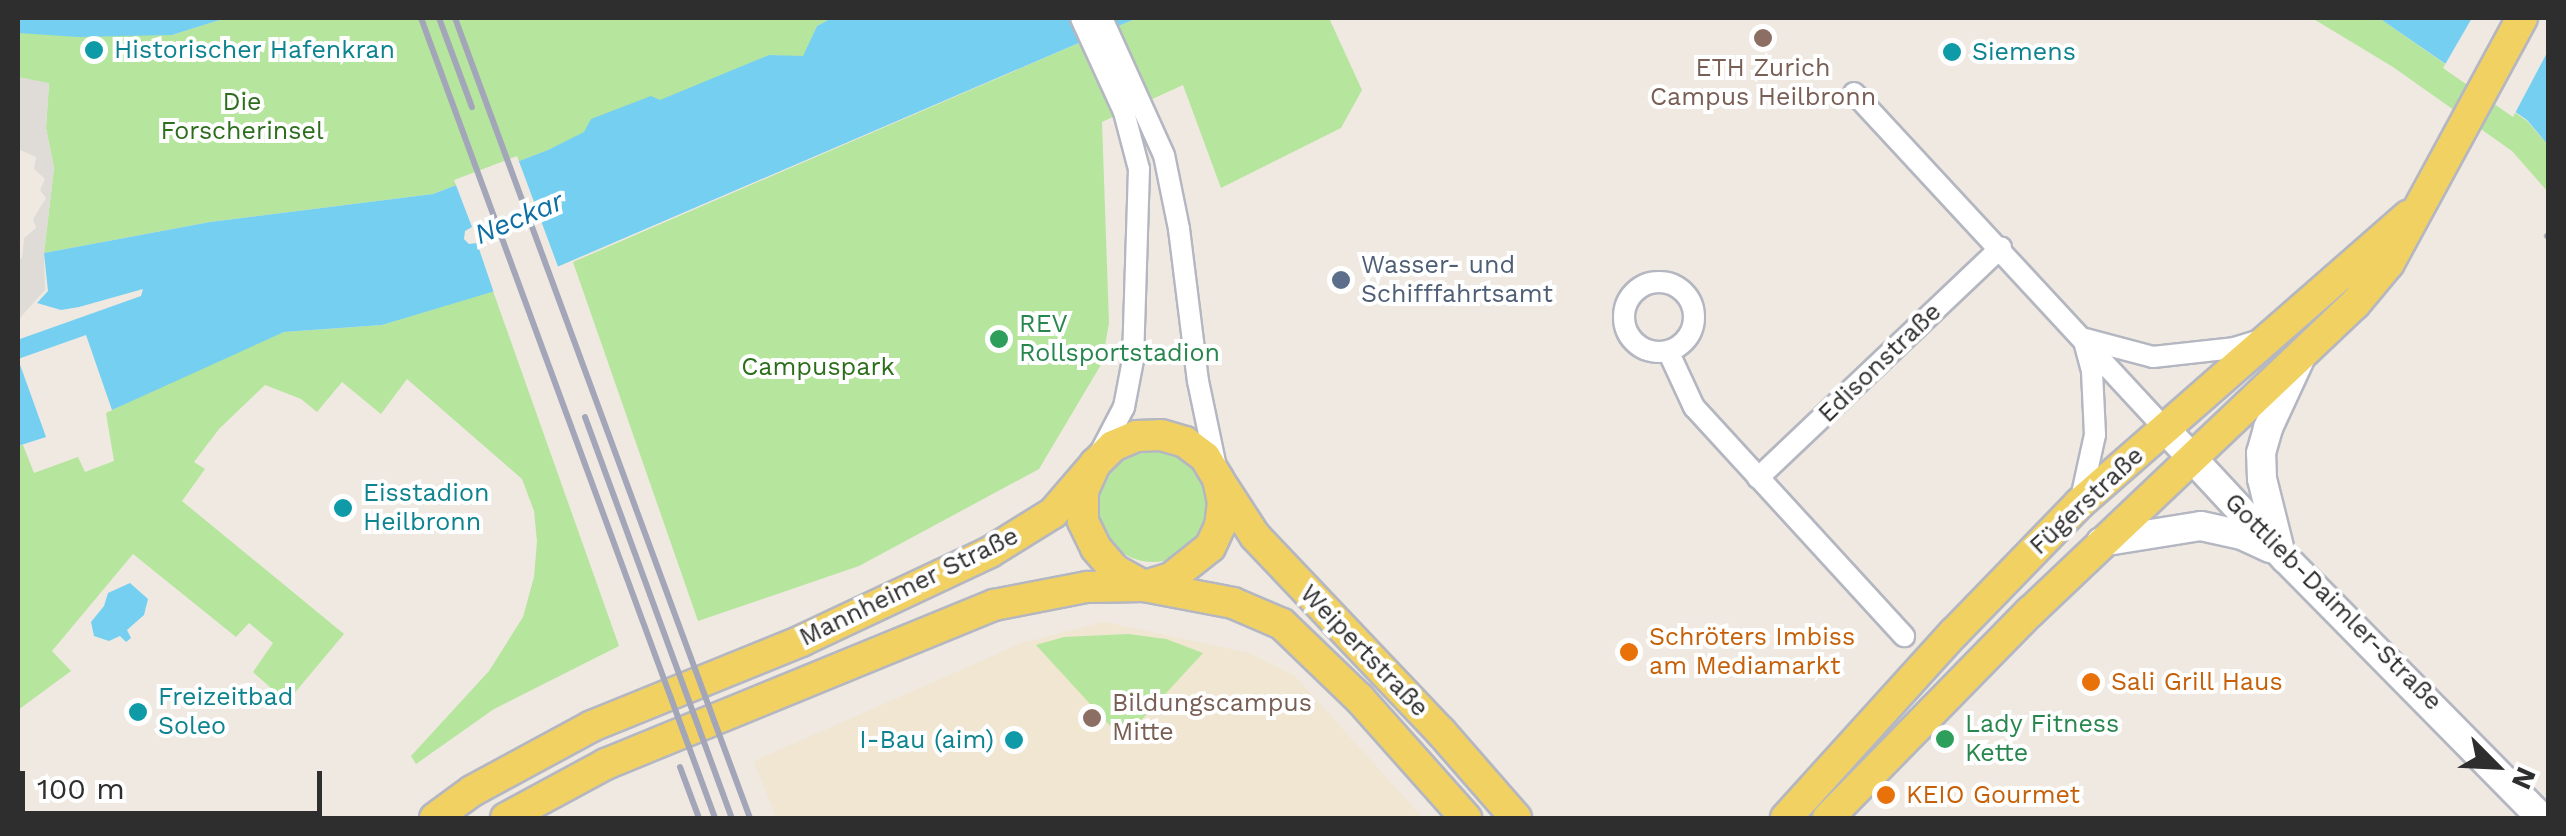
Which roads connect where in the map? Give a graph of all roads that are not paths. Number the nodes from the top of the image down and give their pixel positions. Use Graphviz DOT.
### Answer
graph roads {
  1 [pos="1081,18"];
  2 [pos="1102,18"];
  3 [pos="2522,18"];
  4 [pos="1854,93"];
  5 [pos="1133,108"];
  6 [pos="2414,211"];
  7 [pos="2001,248"];
  8 [pos="2268,337"];
  9 [pos="2083,338"];
  10 [pos="1668,351"];
  11 [pos="2299,361"];
  12 [pos="2165,429"];
  13 [pos="2192,457"];
  14 [pos="1095,464"];
  15 [pos="1758,478"];
  16 [pos="1218,479"];
  17 [pos="2080,503"];
  18 [pos="2101,542"];
  19 [pos="2280,554"];
  20 [pos="1144,586"];
  21 [pos="1904,636"];
  22 [pos="435,818"];
  23 [pos="506,818"];
  24 [pos="1466,818"];
  25 [pos="1516,818"];
  26 [pos="1786,818"];
  27 [pos="1828,818"];
  28 [pos="2542,818"];
  1 -- 5 [label="street"];
  2 -- 5 [label="street"];
  3 -- 6 [label="main road, Fügerstraße"];
  4 -- 7 [label="street"];
  5 -- 14 [label="street, Mannheimer Straße"];
  5 -- 16 [label="street"];
  6 -- 8 [label="main road, Fügerstraße"];
  6 -- 11 [label="main road, Fügerstraße"];
  7 -- 9 [label="street"];
  7 -- 15 [label="street, Edisonstraße"];
  8 -- 9 [label="street"];
  8 -- 12 [label="main road, Fügerstraße"];
  9 -- 12 [label="street"];
  9 -- 17 [label="street"];
  10 -- 15 [label="street"];
  11 -- 13 [label="main road, Fügerstraße"];
  11 -- 19 [label="street"];
  12 -- 13 [label="street, Gottlieb-Daimler-Straße"];
  12 -- 17 [label="main road, Fügerstraße"];
  13 -- 18 [label="main road, Fügerstraße"];
  13 -- 19 [label="street, Gottlieb-Daimler-Straße"];
  14 -- 16 [label="main road"];
  14 -- 20 [label="main road"];
  14 -- 22 [label="main road, Mannheimer Straße"];
  15 -- 21 [label="street"];
  16 -- 20 [label="main road"];
  16 -- 25 [label="main road, Weipertstraße"];
  17 -- 26 [label="main road, Fügerstraße"];
  18 -- 19 [label="street"];
  18 -- 27 [label="main road, Fügerstraße"];
  19 -- 28 [label="street, Gottlieb-Daimler-Straße"];
  20 -- 23 [label="main road, Mannheimer Straße"];
  20 -- 24 [label="main road, Weipertstraße"];
}
